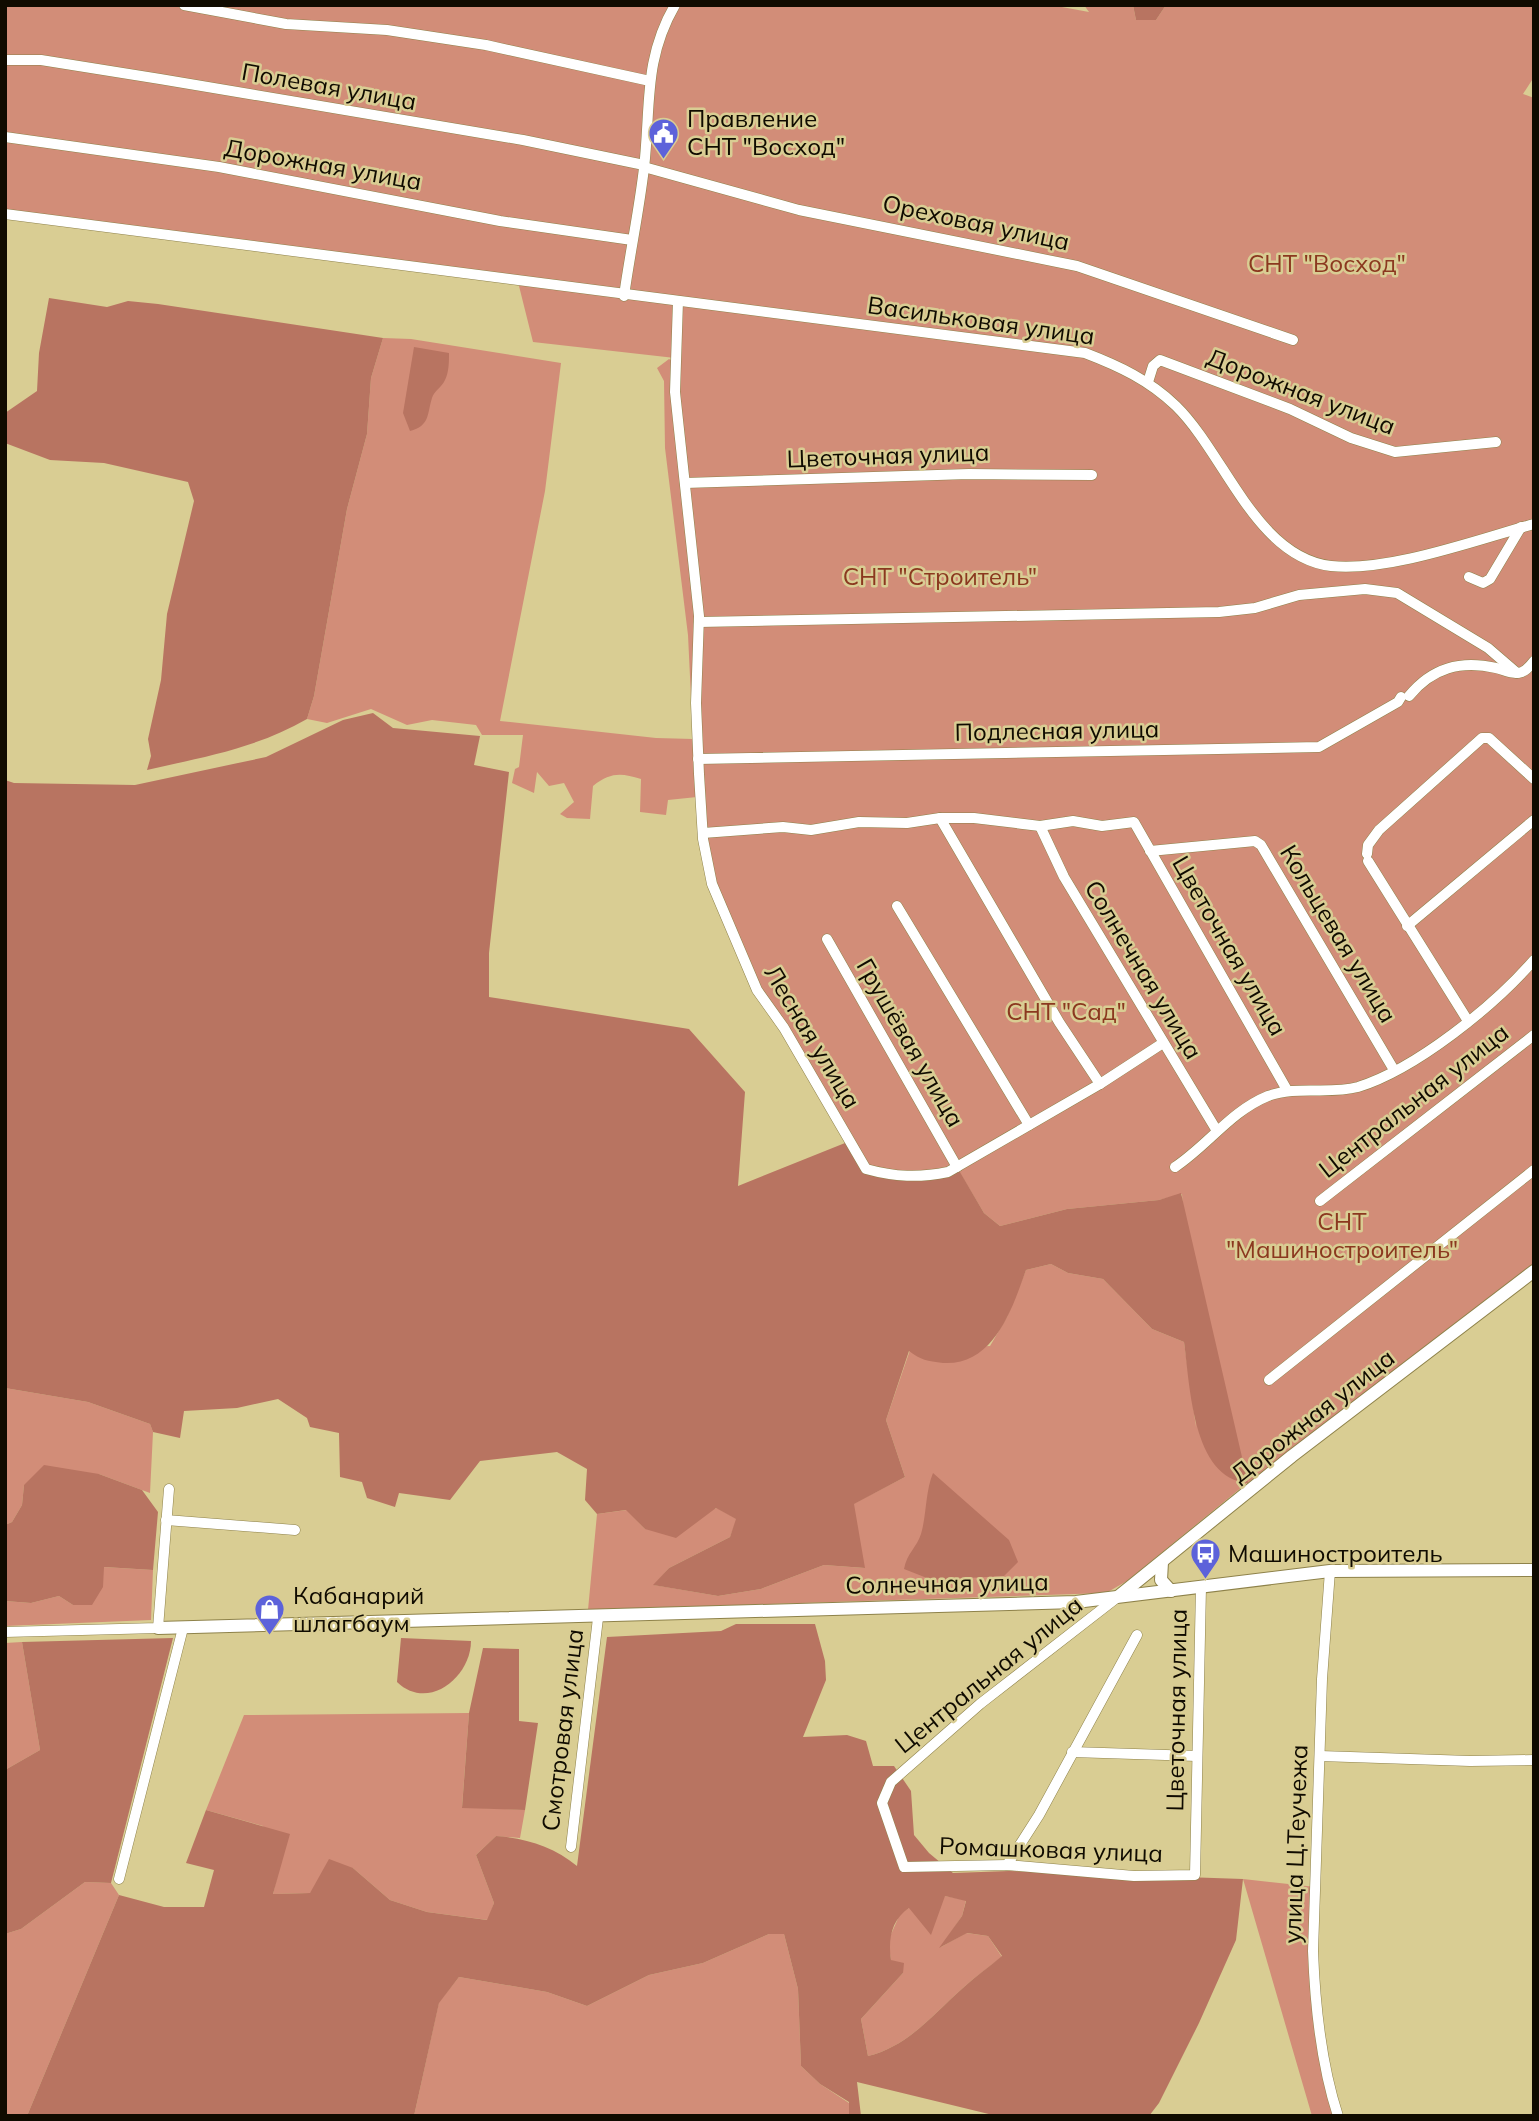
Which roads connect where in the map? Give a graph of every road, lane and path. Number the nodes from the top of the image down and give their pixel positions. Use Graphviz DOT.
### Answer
graph roads {
  1 [pos="184,5"];
  2 [pos="675,5"];
  3 [pos="5,60"];
  4 [pos="650,81"];
  5 [pos="5,137"];
  6 [pos="644,166"];
  7 [pos="5,214"];
  8 [pos="632,240"];
  9 [pos="624,296"];
  10 [pos="678,301"];
  11 [pos="1293,340"];
  12 [pos="1148,383"];
  13 [pos="1496,442"];
  14 [pos="1092,475"];
  15 [pos="685,483"];
  16 [pos="1534,524"];
  17 [pos="1521,527"];
  18 [pos="1469,577"];
  19 [pos="699,622"];
  20 [pos="1534,661"];
  21 [pos="1517,673"];
  22 [pos="698,759"];
  23 [pos="1534,779"];
  24 [pos="940,818"];
  25 [pos="1534,820"];
  26 [pos="1040,826"];
  27 [pos="703,833"];
  28 [pos="1150,851"];
  29 [pos="898,906"];
  30 [pos="1407,926"];
  31 [pos="827,939"];
  32 [pos="1534,960"];
  33 [pos="1468,1021"];
  34 [pos="1534,1035"];
  35 [pos="1163,1043"];
  36 [pos="1394,1070"];
  37 [pos="1100,1084"];
  38 [pos="1287,1090"];
  39 [pos="1029,1125"];
  40 [pos="1217,1131"];
  41 [pos="957,1167"];
  42 [pos="1175,1167"];
  43 [pos="1534,1170"];
  44 [pos="1320,1201"];
  45 [pos="1534,1271"];
  46 [pos="1269,1380"];
  47 [pos="169,1489"];
  48 [pos="166,1520"];
  49 [pos="295,1530"];
  50 [pos="1162,1562"];
  51 [pos="1534,1570"];
  52 [pos="1330,1571"];
  53 [pos="1201,1587"];
  54 [pos="1171,1591"];
  55 [pos="1119,1596"];
  56 [pos="597,1618"];
  57 [pos="158,1628"];
  58 [pos="183,1628"];
  59 [pos="5,1632"];
  60 [pos="1137,1634"];
  61 [pos="1072,1752"];
  62 [pos="1196,1756"];
  63 [pos="1320,1756"];
  64 [pos="1534,1760"];
  65 [pos="571,1847"];
  66 [pos="1007,1865"];
  67 [pos="904,1867"];
  68 [pos="1195,1875"];
  69 [pos="118,1879"];
  70 [pos="1338,2116"];
  1 -- 4 [label="street"];
  2 -- 4 [label="street"];
  3 -- 6 [label="street, Полевая улица"];
  4 -- 6 [label="street"];
  5 -- 8 [label="street, Дорожная улица"];
  6 -- 8 [label="street"];
  6 -- 11 [label="street, Ореховая улица"];
  7 -- 9 [label="street, Васильковая улица"];
  8 -- 9 [label="street"];
  9 -- 10 [label="street, Васильковая улица"];
  10 -- 12 [label="street, Васильковая улица"];
  10 -- 15 [label="street"];
  12 -- 13 [label="street, Дорожная улица"];
  12 -- 17 [label="street, Васильковая улица"];
  14 -- 15 [label="street, Цветочная улица"];
  15 -- 19 [label="street"];
  16 -- 17 [label="street, Васильковая улица"];
  17 -- 18 [label="street"];
  19 -- 21 [label="street"];
  19 -- 22 [label="street"];
  20 -- 21 [label="street"];
  21 -- 22 [label="street, Подлесная улица"];
  22 -- 27 [label="street"];
  23 -- 30 [label="street"];
  24 -- 26 [label="street"];
  24 -- 27 [label="street"];
  24 -- 37 [label="street"];
  25 -- 30 [label="street"];
  26 -- 28 [label="street, Цветочная улица"];
  26 -- 35 [label="street, Солнечная улица"];
  27 -- 41 [label="street, Лесная улица"];
  28 -- 36 [label="street, Кольцевая улица"];
  28 -- 38 [label="street, Цветочная улица"];
  29 -- 39 [label="street"];
  30 -- 33 [label="street"];
  31 -- 41 [label="street, Грушёвая улица"];
  32 -- 33 [label="street"];
  33 -- 36 [label="street"];
  34 -- 44 [label="street, Центральная улица"];
  35 -- 37 [label="street"];
  35 -- 40 [label="street, Солнечная улица"];
  36 -- 38 [label="street"];
  37 -- 39 [label="street"];
  38 -- 40 [label="street"];
  39 -- 41 [label="street"];
  40 -- 42 [label="street"];
  43 -- 46 [label="street"];
  45 -- 50 [label="street, Дорожная улица"];
  47 -- 48 [label="street"];
  48 -- 49 [label="street"];
  48 -- 57 [label="street"];
  50 -- 54 [label="street"];
  50 -- 55 [label="street, Дорожная улица"];
  51 -- 52 [label="street, Солнечная улица"];
  52 -- 53 [label="street, Солнечная улица"];
  52 -- 63 [label="street, улица Ц.Теучежа"];
  53 -- 54 [label="street, Солнечная улица"];
  53 -- 62 [label="street, Цветочная улица"];
  54 -- 55 [label="street, Солнечная улица"];
  55 -- 56 [label="street, Солнечная улица"];
  55 -- 67 [label="street, Центральная улица"];
  56 -- 58 [label="street"];
  56 -- 65 [label="street, Смотровая улица"];
  57 -- 58 [label="street"];
  57 -- 59 [label="street"];
  58 -- 69 [label="street"];
  60 -- 61 [label="street"];
  61 -- 62 [label="street"];
  61 -- 66 [label="street"];
  62 -- 68 [label="street, Цветочная улица"];
  63 -- 64 [label="street"];
  63 -- 70 [label="street, улица Ц.Теучежа"];
  66 -- 67 [label="street, Ромашковая улица"];
  66 -- 68 [label="street, Ромашковая улица"];
}
